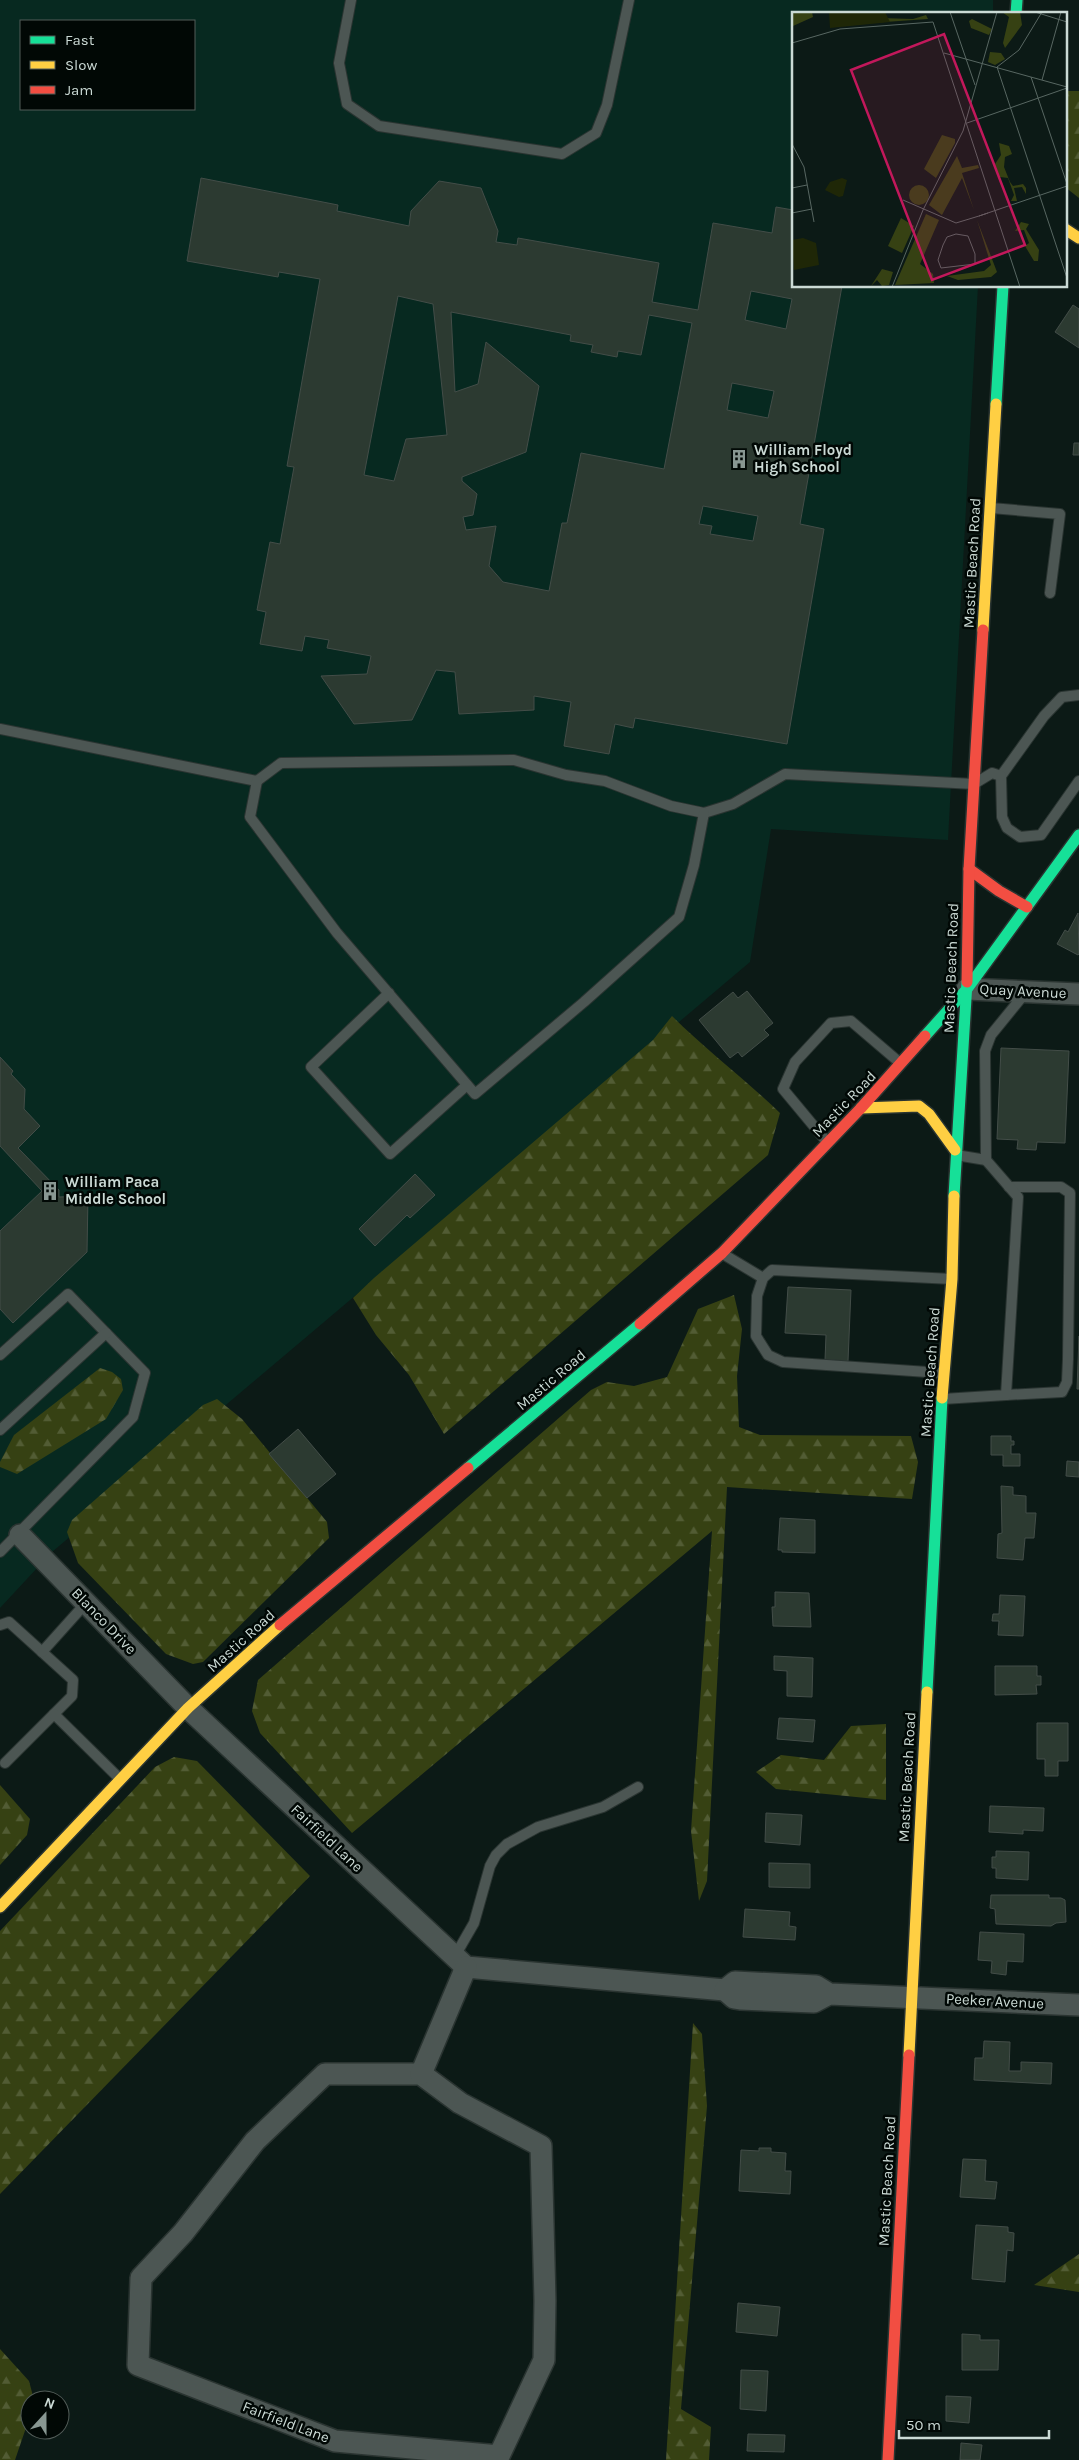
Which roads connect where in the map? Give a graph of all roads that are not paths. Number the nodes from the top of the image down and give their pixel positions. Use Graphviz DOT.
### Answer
graph roads {
  1 [pos="351,0"];
  2 [pos="629,0"];
  3 [pos="1066,230"];
  4 [pos="1079,238"];
  5 [pos="1003,288"];
  6 [pos="990,508"];
  7 [pos="1050,593"];
  8 [pos="1079,695"];
  9 [pos="0,729"];
  10 [pos="1001,776"];
  11 [pos="256,781"];
  12 [pos="1079,781"];
  13 [pos="974,784"];
  14 [pos="704,813"];
  15 [pos="1079,836"];
  16 [pos="969,869"];
  17 [pos="1027,907"];
  18 [pos="968,989"];
  19 [pos="1026,992"];
  20 [pos="389,993"];
  21 [pos="1079,994"];
  22 [pos="902,1064"];
  23 [pos="467,1085"];
  24 [pos="861,1108"];
  25 [pos="828,1143"];
  26 [pos="955,1152"];
  27 [pos="986,1160"];
  28 [pos="1009,1187"];
  29 [pos="722,1254"];
  30 [pos="763,1278"];
  31 [pos="952,1279"];
  32 [pos="106,1333"];
  33 [pos="0,1355"];
  34 [pos="943,1373"];
  35 [pos="1006,1395"];
  36 [pos="942,1399"];
  37 [pos="0,1430"];
  38 [pos="20,1535"];
  39 [pos="0,1552"];
  40 [pos="86,1603"];
  41 [pos="0,1625"];
  42 [pos="42,1652"];
  43 [pos="188,1708"];
  44 [pos="54,1714"];
  45 [pos="5,1763"];
  46 [pos="120,1779"];
  47 [pos="638,1787"];
  48 [pos="0,1907"];
  49 [pos="461,1961"];
  50 [pos="911,1998"];
  51 [pos="1079,2005"];
  52 [pos="421,2074"];
  53 [pos="888,2460"];
  1 -- 2 [label="lane"];
  3 -- 4 [label="street"];
  5 -- 6 [label="street, Mastic Beach Road"];
  6 -- 7 [label="lane"];
  6 -- 13 [label="street, Mastic Beach Road"];
  8 -- 10 [label="lane"];
  9 -- 11 [label="lane"];
  10 -- 12 [label="lane"];
  10 -- 13 [label="lane"];
  11 -- 14 [label="lane"];
  11 -- 20 [label="lane"];
  13 -- 14 [label="lane"];
  13 -- 16 [label="street, Mastic Beach Road"];
  14 -- 23 [label="lane"];
  15 -- 17 [label="street, Mastic Road"];
  16 -- 17 [label="street"];
  16 -- 18 [label="street, Mastic Beach Road"];
  17 -- 18 [label="street, Mastic Road"];
  18 -- 19 [label="street, Quay Avenue"];
  18 -- 22 [label="street, Mastic Road"];
  18 -- 26 [label="street, Mastic Beach Road"];
  19 -- 21 [label="street, Quay Avenue"];
  19 -- 27 [label="lane"];
  20 -- 23 [label="lane"];
  20 -- 23 [label="lane"];
  22 -- 24 [label="street, Mastic Road"];
  22 -- 25 [label="lane"];
  24 -- 25 [label="street, Mastic Road"];
  24 -- 26 [label="street"];
  25 -- 29 [label="street, Mastic Road"];
  26 -- 27 [label="lane"];
  26 -- 31 [label="street, Mastic Beach Road"];
  27 -- 28 [label="lane"];
  28 -- 35 [label="lane"];
  28 -- 35 [label="lane"];
  29 -- 30 [label="lane"];
  29 -- 43 [label="street, Mastic Road"];
  30 -- 31 [label="lane"];
  30 -- 34 [label="lane"];
  31 -- 34 [label="street, Mastic Beach Road"];
  32 -- 33 [label="lane"];
  32 -- 37 [label="lane"];
  32 -- 38 [label="lane"];
  34 -- 36 [label="street, Mastic Beach Road"];
  35 -- 36 [label="lane"];
  36 -- 50 [label="street, Mastic Beach Road"];
  38 -- 39 [label="lane"];
  38 -- 40 [label="street, Blanco Drive"];
  40 -- 42 [label="lane"];
  40 -- 43 [label="street, Blanco Drive"];
  41 -- 42 [label="lane"];
  42 -- 44 [label="lane"];
  43 -- 46 [label="street, Mastic Road"];
  43 -- 49 [label="street, Fairfield Lane"];
  44 -- 45 [label="lane"];
  44 -- 46 [label="lane"];
  46 -- 48 [label="street, Mastic Road"];
  47 -- 49 [label="lane"];
  49 -- 50 [label="street"];
  49 -- 52 [label="street"];
  50 -- 51 [label="street, Peeker Avenue"];
  50 -- 53 [label="street, Mastic Beach Road"];
  52 -- 52 [label="street, Fairfield Lane"];
}
